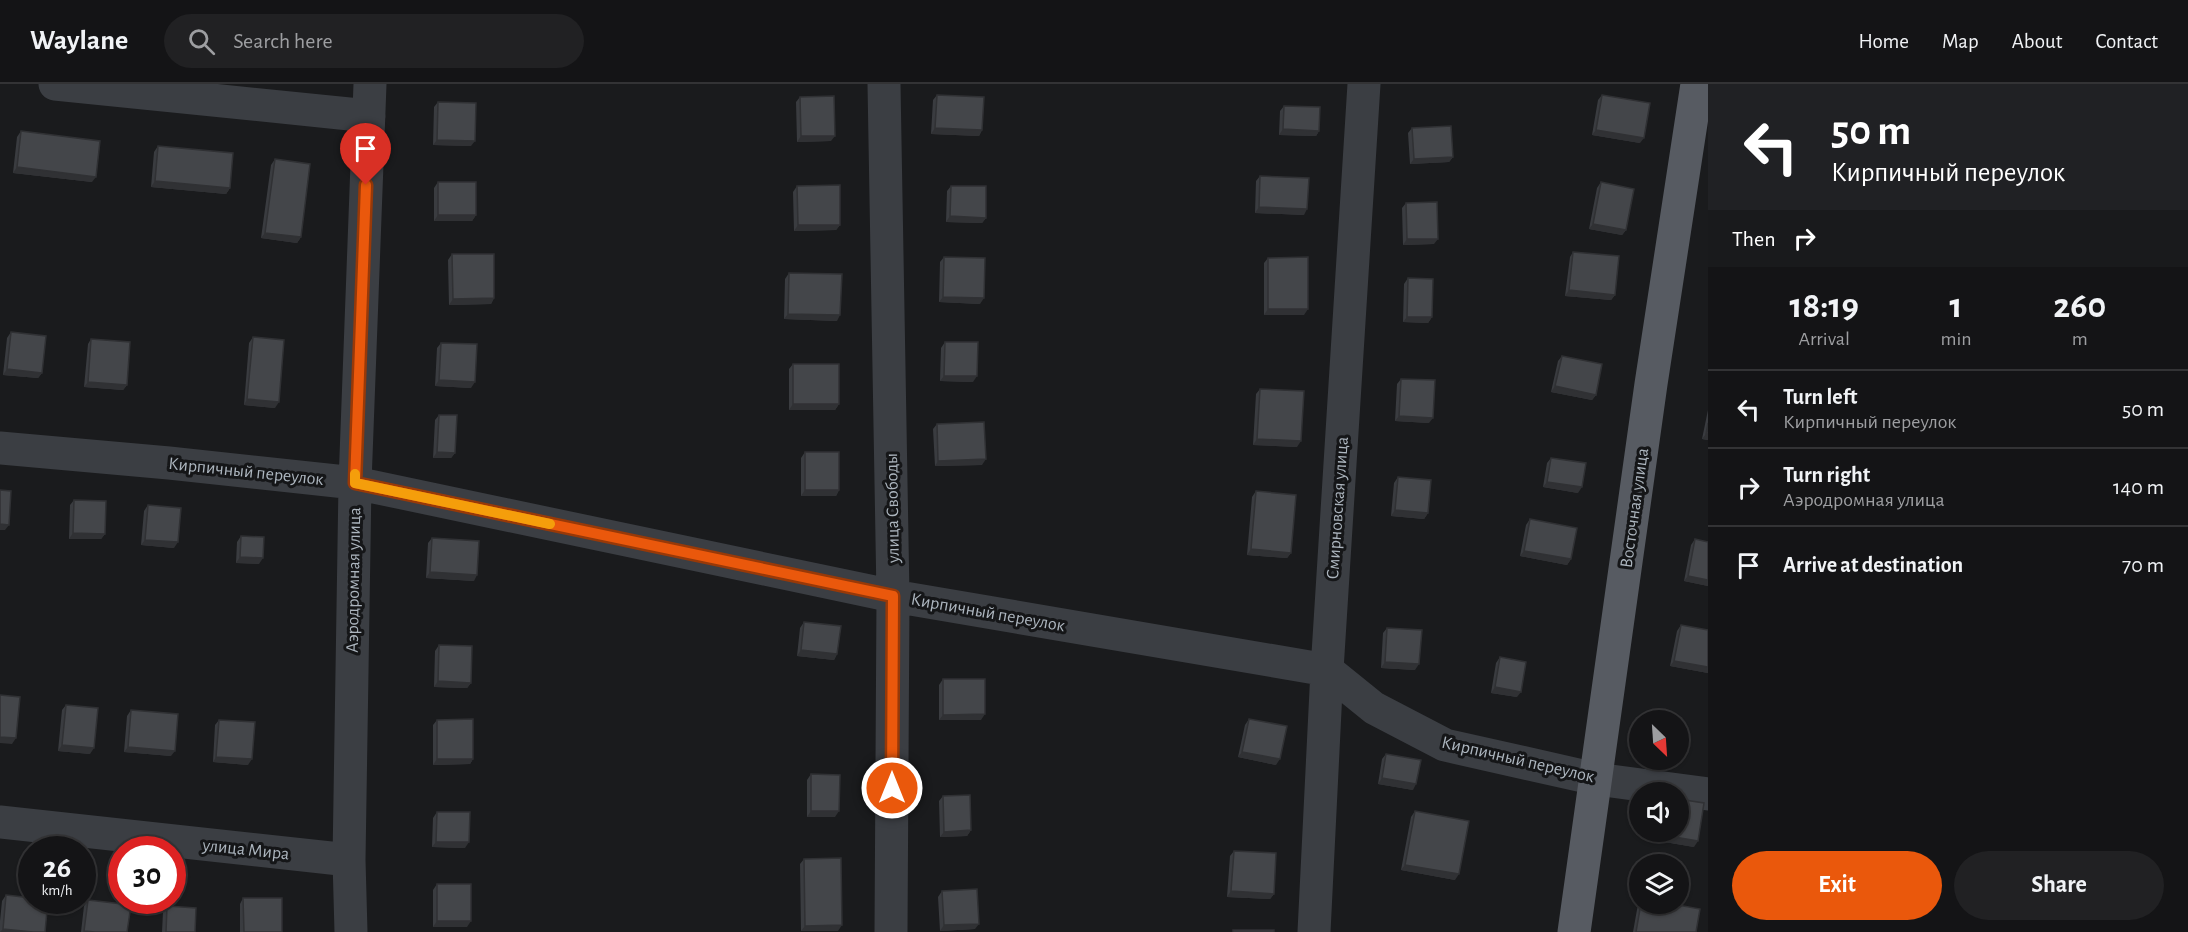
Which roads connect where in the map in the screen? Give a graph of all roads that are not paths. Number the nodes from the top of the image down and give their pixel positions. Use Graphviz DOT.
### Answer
graph roads {
  1 [pos="55,84"];
  2 [pos="370,84"];
  3 [pos="884,84"];
  4 [pos="1364,84"];
  5 [pos="1698,84"];
  6 [pos="369,116"];
  7 [pos="0,448"];
  8 [pos="355,483"];
  9 [pos="893,596"];
  10 [pos="1327,670"];
  11 [pos="1596,779"];
  12 [pos="1708,794"];
  13 [pos="0,822"];
  14 [pos="349,860"];
  15 [pos="351,932"];
  16 [pos="891,932"];
  17 [pos="1314,932"];
  18 [pos="1574,932"];
  1 -- 6 [label="street"];
  2 -- 6 [label="street, Аэродромная улица"];
  3 -- 9 [label="street, улица Свободы"];
  4 -- 10 [label="street, Смирновская улица"];
  5 -- 11 [label="main road, Восточная улица"];
  6 -- 8 [label="street, Аэродромная улица"];
  7 -- 8 [label="street, Кирпичный переулок"];
  8 -- 9 [label="street, Кирпичный переулок"];
  8 -- 14 [label="street, Аэродромная улица"];
  9 -- 10 [label="street, Кирпичный переулок"];
  9 -- 16 [label="street, улица Свободы"];
  10 -- 11 [label="street, Кирпичный переулок"];
  10 -- 17 [label="street, Смирновская улица"];
  11 -- 12 [label="street, Кирпичный переулок"];
  11 -- 18 [label="main road, Восточная улица"];
  13 -- 14 [label="street, улица Мира"];
  14 -- 15 [label="street, Аэродромная улица"];
}
